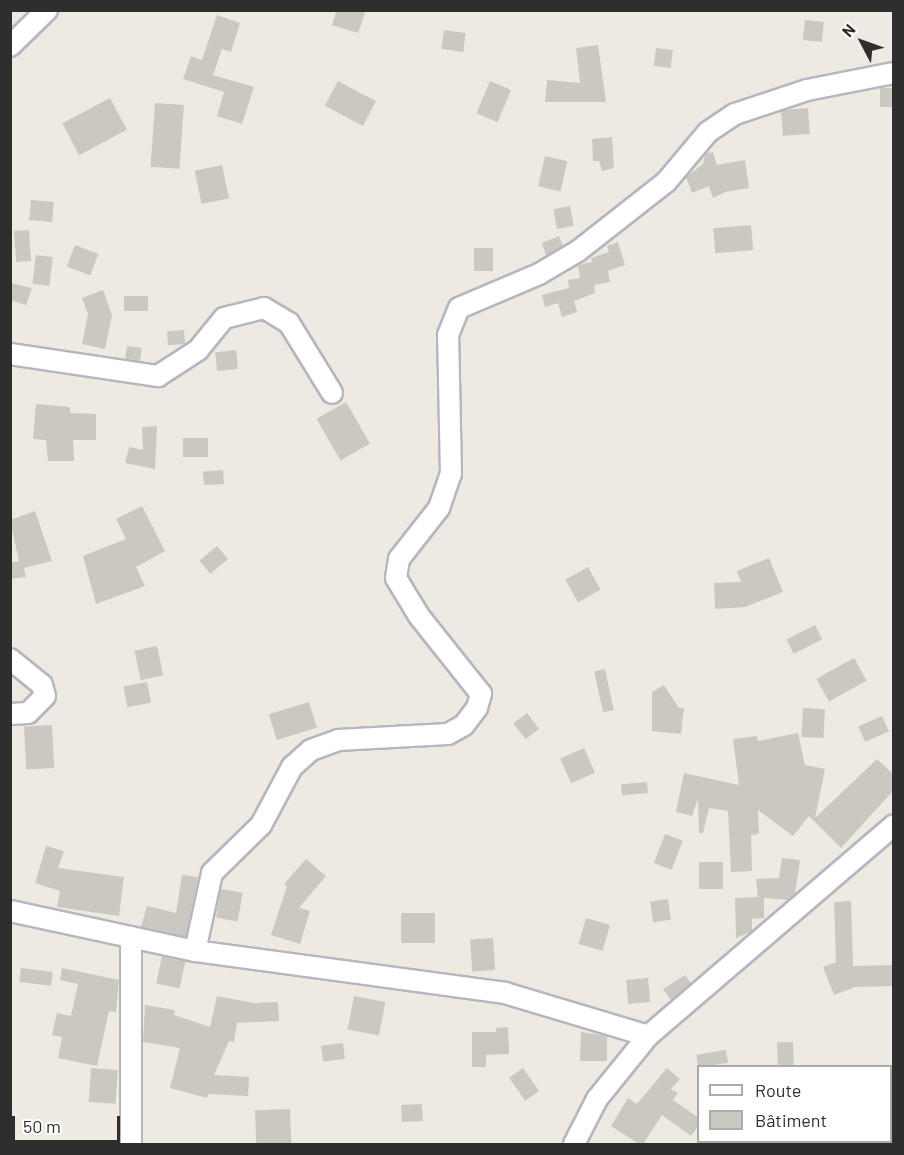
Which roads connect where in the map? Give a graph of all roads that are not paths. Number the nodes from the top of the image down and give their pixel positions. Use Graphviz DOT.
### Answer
graph roads {
  1 [pos="47,10"];
  2 [pos="10,46"];
  3 [pos="894,73"];
  4 [pos="10,354"];
  5 [pos="332,393"];
  6 [pos="10,659"];
  7 [pos="10,714"];
  8 [pos="894,825"];
  9 [pos="10,911"];
  10 [pos="131,937"];
  11 [pos="195,951"];
  12 [pos="648,1036"];
  13 [pos="131,1144"];
  14 [pos="574,1144"];
  1 -- 2 [label="street"];
  3 -- 11 [label="street"];
  4 -- 5 [label="street"];
  6 -- 7 [label="street"];
  8 -- 12 [label="street"];
  9 -- 10 [label="street"];
  10 -- 11 [label="street"];
  10 -- 13 [label="street"];
  11 -- 12 [label="street"];
  12 -- 14 [label="street"];
}
